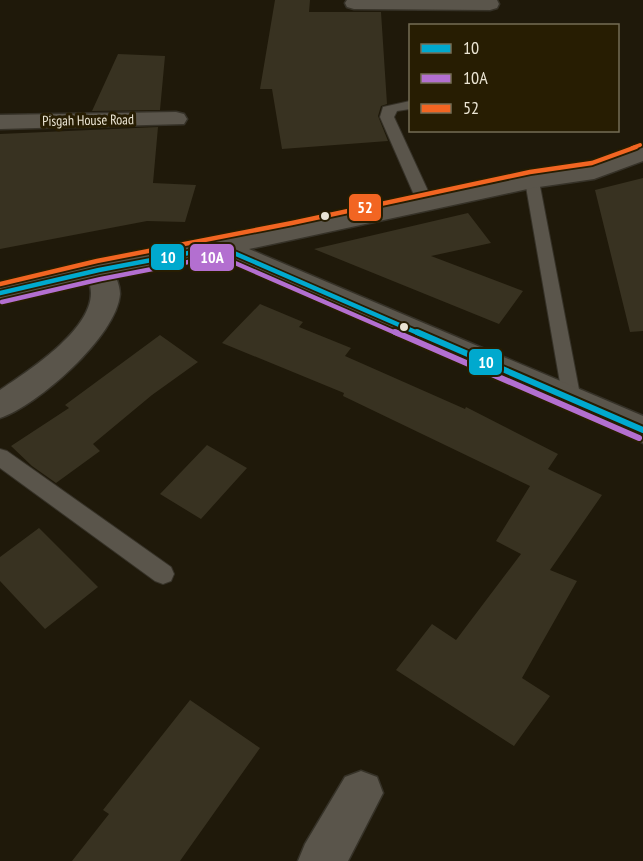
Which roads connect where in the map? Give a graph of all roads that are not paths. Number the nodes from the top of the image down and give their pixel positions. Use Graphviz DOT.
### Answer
graph roads {
  1 [pos="396,2"];
  2 [pos="354,3"];
  3 [pos="490,4"];
  4 [pos="409,105"];
  5 [pos="176,119"];
  6 [pos="0,122"];
  7 [pos="643,153"];
  8 [pos="532,181"];
  9 [pos="426,204"];
  10 [pos="220,247"];
  11 [pos="99,270"];
  12 [pos="0,293"];
  13 [pos="572,400"];
  14 [pos="0,406"];
  15 [pos="643,430"];
  16 [pos="0,457"];
  17 [pos="163,574"];
  18 [pos="361,793"];
  19 [pos="322,861"];
  1 -- 2 [label="street"];
  1 -- 3 [label="street"];
  4 -- 9 [label="lane"];
  5 -- 6 [label="street, Pisgah House Road"];
  7 -- 8 [label="street"];
  8 -- 9 [label="street"];
  8 -- 13 [label="lane"];
  9 -- 10 [label="street"];
  10 -- 11 [label="street"];
  10 -- 13 [label="street"];
  11 -- 12 [label="street"];
  11 -- 14 [label="street"];
  13 -- 15 [label="street"];
  16 -- 17 [label="lane"];
  18 -- 19 [label="street"];
}
